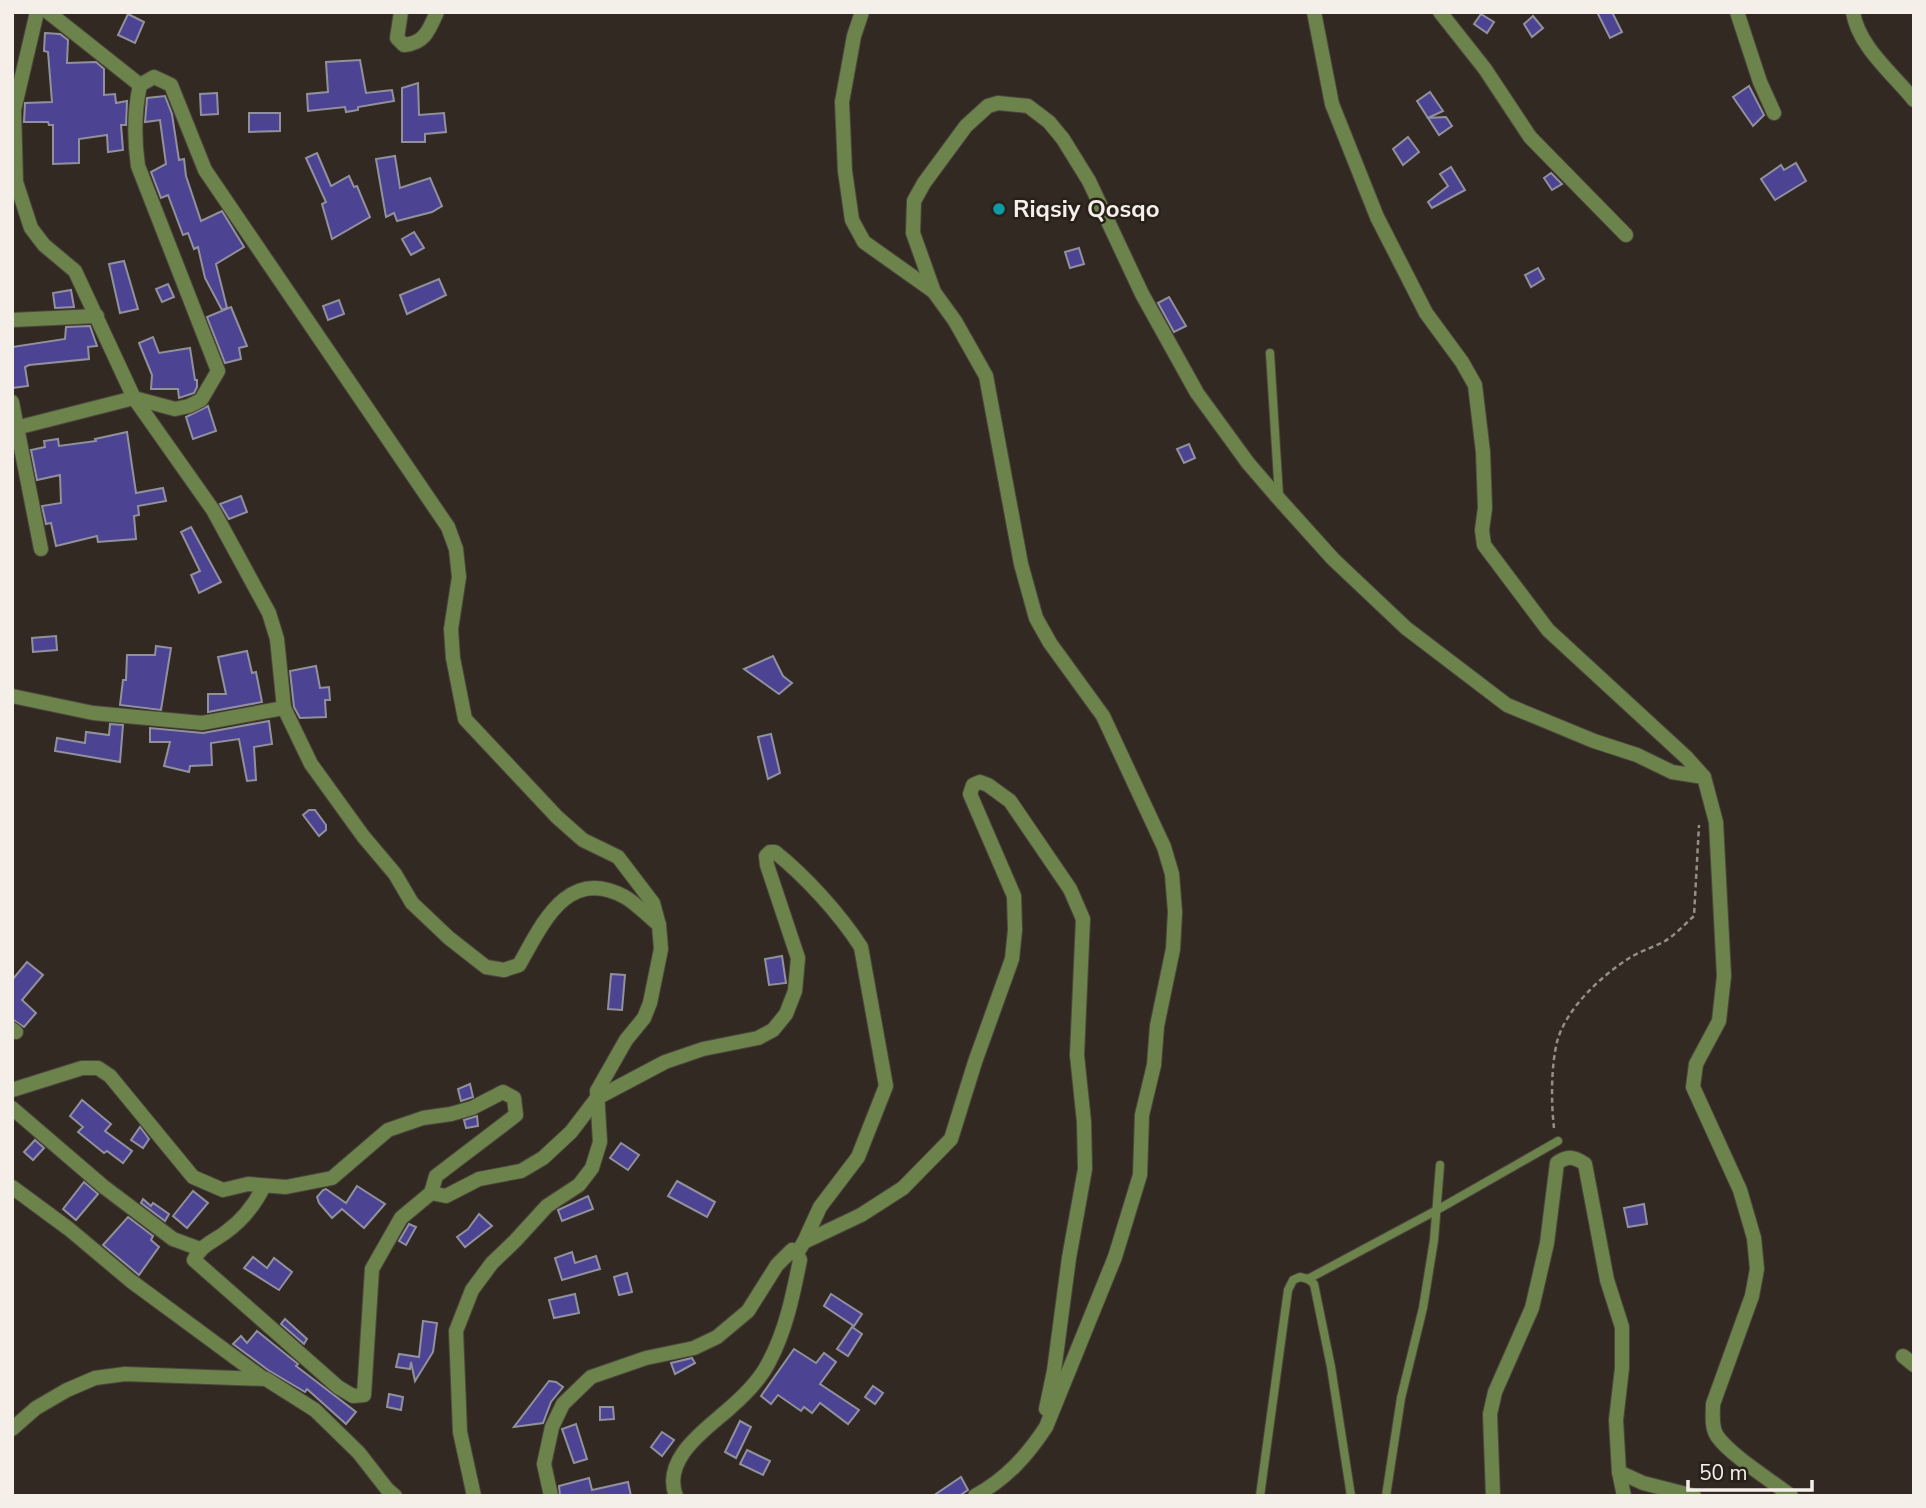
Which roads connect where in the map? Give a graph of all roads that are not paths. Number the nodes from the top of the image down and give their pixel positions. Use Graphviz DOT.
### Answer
graph roads {
  1 [pos="37,12"];
  2 [pos="48,12"];
  3 [pos="401,12"];
  4 [pos="438,12"];
  5 [pos="862,12"];
  6 [pos="1314,12"];
  7 [pos="1440,12"];
  8 [pos="1737,12"];
  9 [pos="1853,12"];
  10 [pos="140,85"];
  11 [pos="1914,100"];
  12 [pos="1774,113"];
  13 [pos="1626,235"];
  14 [pos="934,292"];
  15 [pos="97,316"];
  16 [pos="12,320"];
  17 [pos="1270,353"];
  18 [pos="134,398"];
  19 [pos="12,402"];
  20 [pos="15,428"];
  21 [pos="1279,499"];
  22 [pos="41,550"];
  23 [pos="12,696"];
  24 [pos="284,708"];
  25 [pos="1703,777"];
  26 [pos="659,925"];
  27 [pos="12,1090"];
  28 [pos="597,1098"];
  29 [pos="12,1108"];
  30 [pos="1558,1141"];
  31 [pos="1440,1165"];
  32 [pos="264,1186"];
  33 [pos="12,1187"];
  34 [pos="431,1193"];
  35 [pos="1437,1210"];
  36 [pos="801,1248"];
  37 [pos="200,1249"];
  38 [pos="1308,1279"];
  39 [pos="265,1379"];
  40 [pos="12,1429"];
  41 [pos="1040,1437"];
  42 [pos="1619,1472"];
  43 [pos="395,1496"];
  44 [pos="474,1496"];
  45 [pos="551,1496"];
  46 [pos="676,1496"];
  47 [pos="975,1496"];
  48 [pos="1260,1496"];
  49 [pos="1351,1496"];
  50 [pos="1386,1496"];
  51 [pos="1493,1496"];
  52 [pos="1624,1496"];
  53 [pos="1694,1496"];
  54 [pos="1791,1496"];
  1 -- 15 [label="street"];
  2 -- 10 [label="street"];
  3 -- 4 [label="street"];
  5 -- 14 [label="street"];
  6 -- 25 [label="street"];
  7 -- 13 [label="street"];
  8 -- 12 [label="street"];
  9 -- 11 [label="street"];
  10 -- 18 [label="street"];
  10 -- 26 [label="street"];
  14 -- 21 [label="street"];
  14 -- 41 [label="street"];
  15 -- 16 [label="street"];
  15 -- 18 [label="street"];
  17 -- 21 [label="lane"];
  18 -- 20 [label="street"];
  18 -- 24 [label="street"];
  19 -- 20 [label="street"];
  20 -- 22 [label="street"];
  21 -- 25 [label="street"];
  23 -- 24 [label="street"];
  24 -- 26 [label="street"];
  25 -- 54 [label="street"];
  26 -- 28 [label="street"];
  27 -- 32 [label="street"];
  28 -- 34 [label="street"];
  28 -- 36 [label="street"];
  28 -- 44 [label="street"];
  29 -- 37 [label="street"];
  30 -- 35 [label="lane"];
  31 -- 35 [label="lane"];
  32 -- 34 [label="street"];
  32 -- 37 [label="street"];
  33 -- 39 [label="street"];
  34 -- 37 [label="street"];
  35 -- 38 [label="lane"];
  35 -- 50 [label="lane"];
  36 -- 41 [label="street"];
  36 -- 45 [label="street"];
  36 -- 46 [label="street"];
  38 -- 48 [label="lane"];
  38 -- 49 [label="lane"];
  39 -- 40 [label="street"];
  39 -- 43 [label="street"];
  41 -- 47 [label="street"];
  42 -- 51 [label="street"];
  42 -- 52 [label="street"];
  42 -- 53 [label="street"];
}
